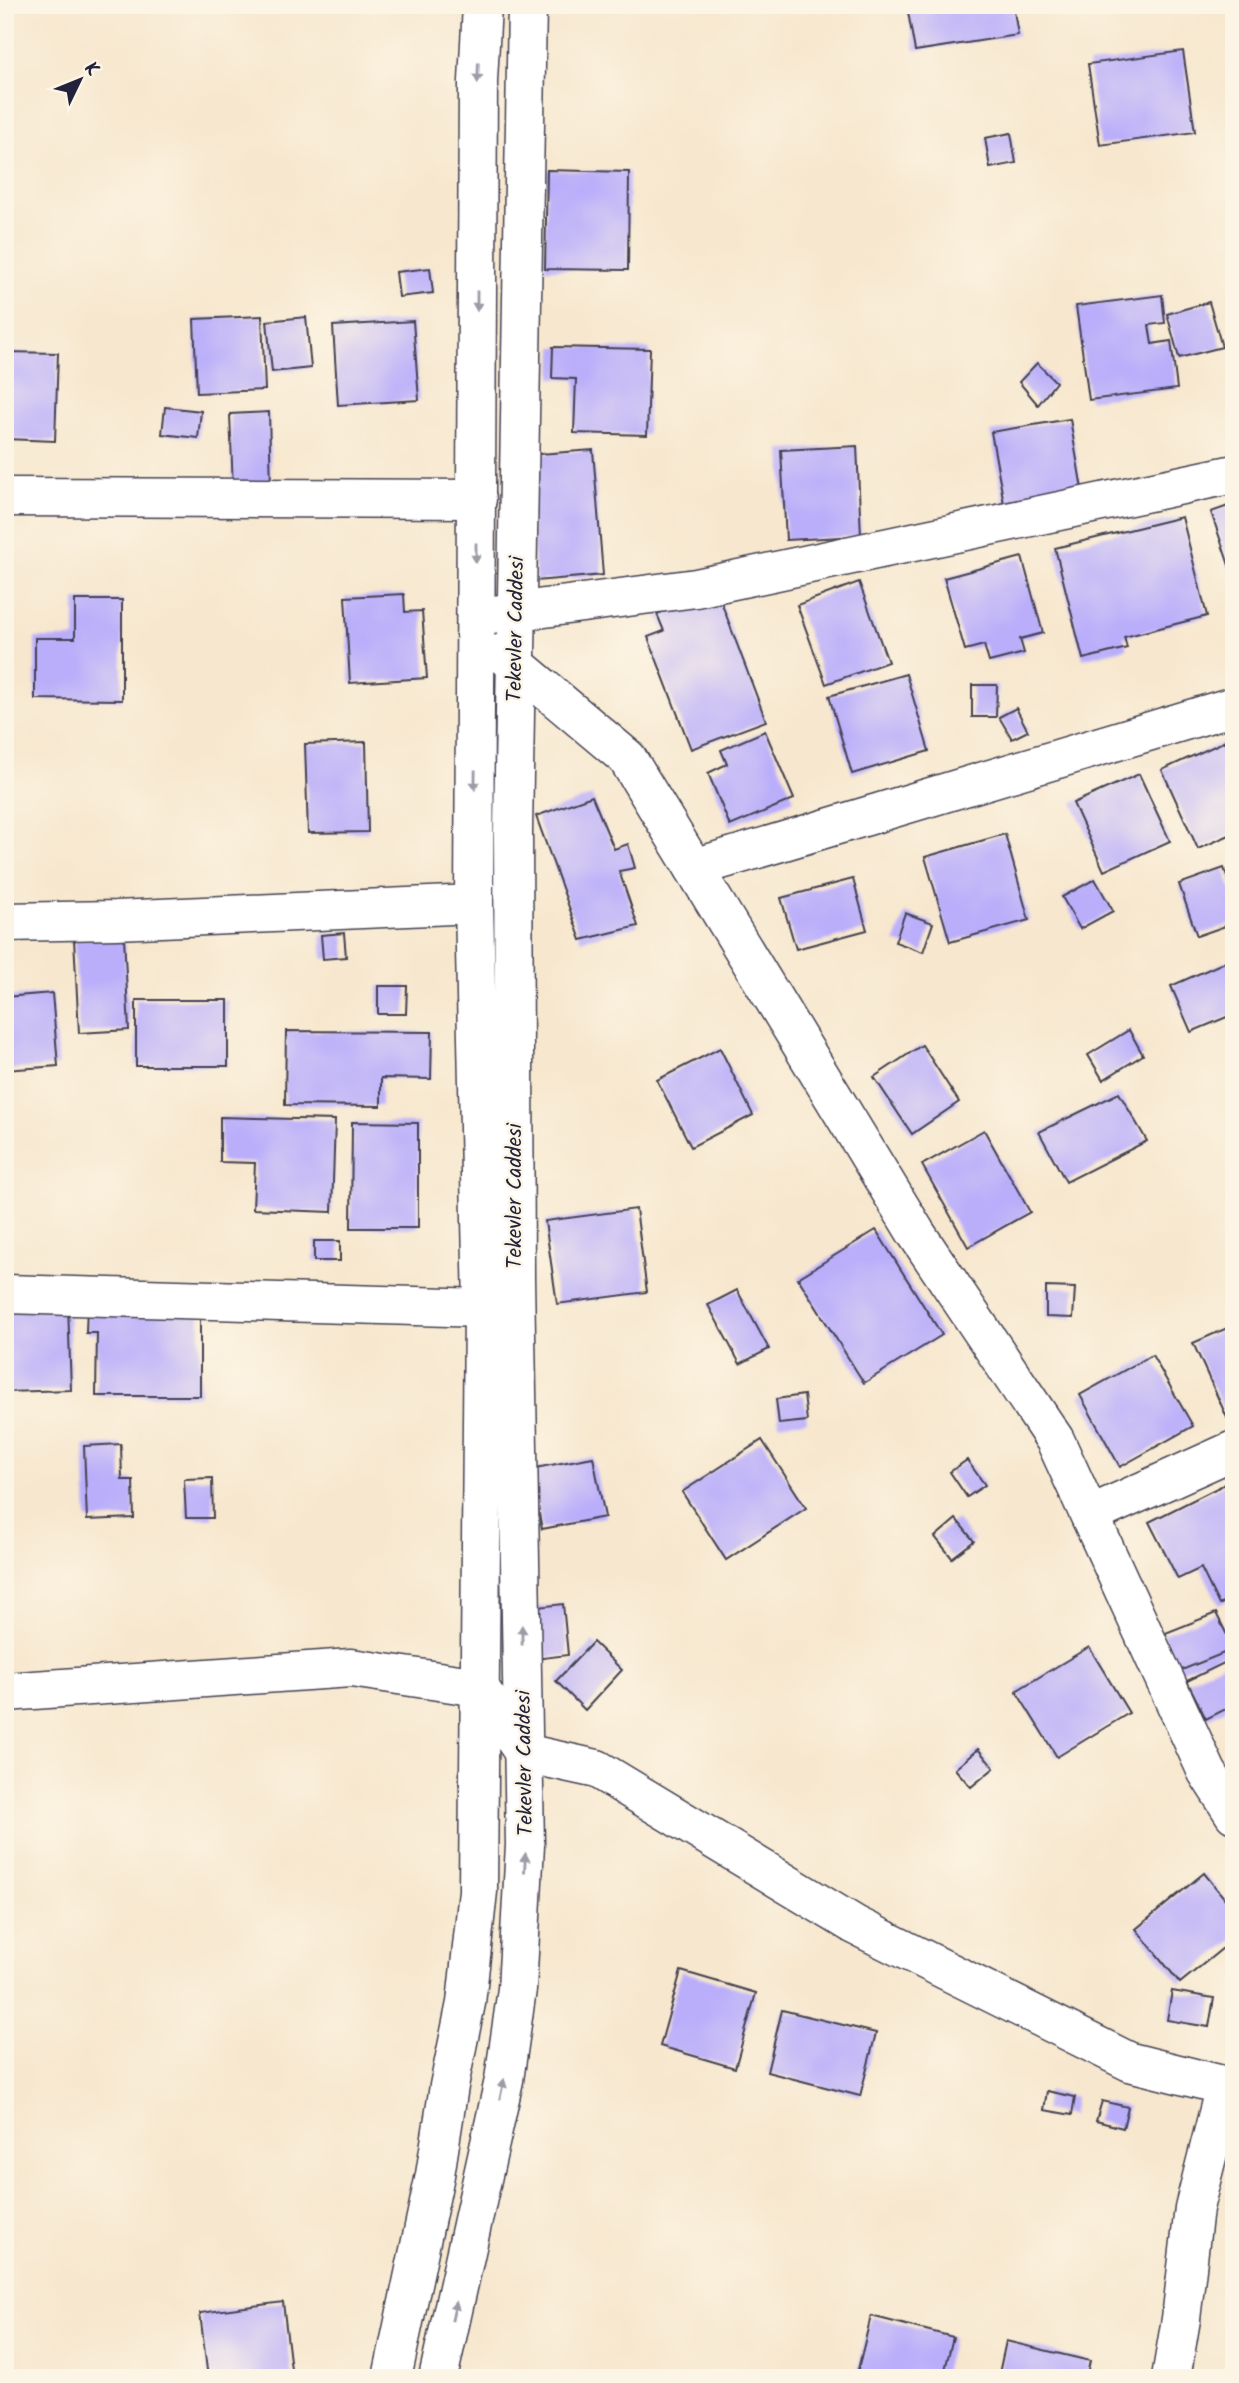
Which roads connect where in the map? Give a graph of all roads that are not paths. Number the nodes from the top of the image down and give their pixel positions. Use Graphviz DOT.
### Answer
graph roads {
  1 [pos="482,5"];
  2 [pos="527,5"];
  3 [pos="1234,474"];
  4 [pos="5,497"];
  5 [pos="477,499"];
  6 [pos="515,614"];
  7 [pos="476,625"];
  8 [pos="515,663"];
  9 [pos="1234,706"];
  10 [pos="694,868"];
  11 [pos="474,904"];
  12 [pos="5,922"];
  13 [pos="5,1294"];
  14 [pos="483,1308"];
  15 [pos="1234,1450"];
  16 [pos="1090,1515"];
  17 [pos="479,1687"];
  18 [pos="5,1692"];
  19 [pos="524,1753"];
  20 [pos="1234,1814"];
  21 [pos="1230,2087"];
  22 [pos="392,2378"];
  23 [pos="438,2378"];
  24 [pos="1171,2378"];
  1 -- 5 [label="street, one-way"];
  2 -- 6 [label="street, Tekevler Caddesi"];
  3 -- 6 [label="street"];
  4 -- 5 [label="street"];
  5 -- 7 [label="street, one-way"];
  6 -- 7 [label="street"];
  6 -- 8 [label="street, Tekevler Caddesi"];
  7 -- 8 [label="street"];
  7 -- 11 [label="street, one-way"];
  8 -- 10 [label="street"];
  19 -- 8 [label="street, Tekevler Caddesi, one-way"];
  9 -- 10 [label="street"];
  10 -- 16 [label="street"];
  11 -- 12 [label="street"];
  11 -- 14 [label="street"];
  13 -- 14 [label="street"];
  14 -- 17 [label="street"];
  15 -- 16 [label="street"];
  16 -- 20 [label="street"];
  17 -- 18 [label="street"];
  17 -- 19 [label="street"];
  17 -- 22 [label="street"];
  19 -- 21 [label="street"];
  23 -- 19 [label="street, Tekevler Caddesi, one-way"];
  21 -- 24 [label="street"];
}
